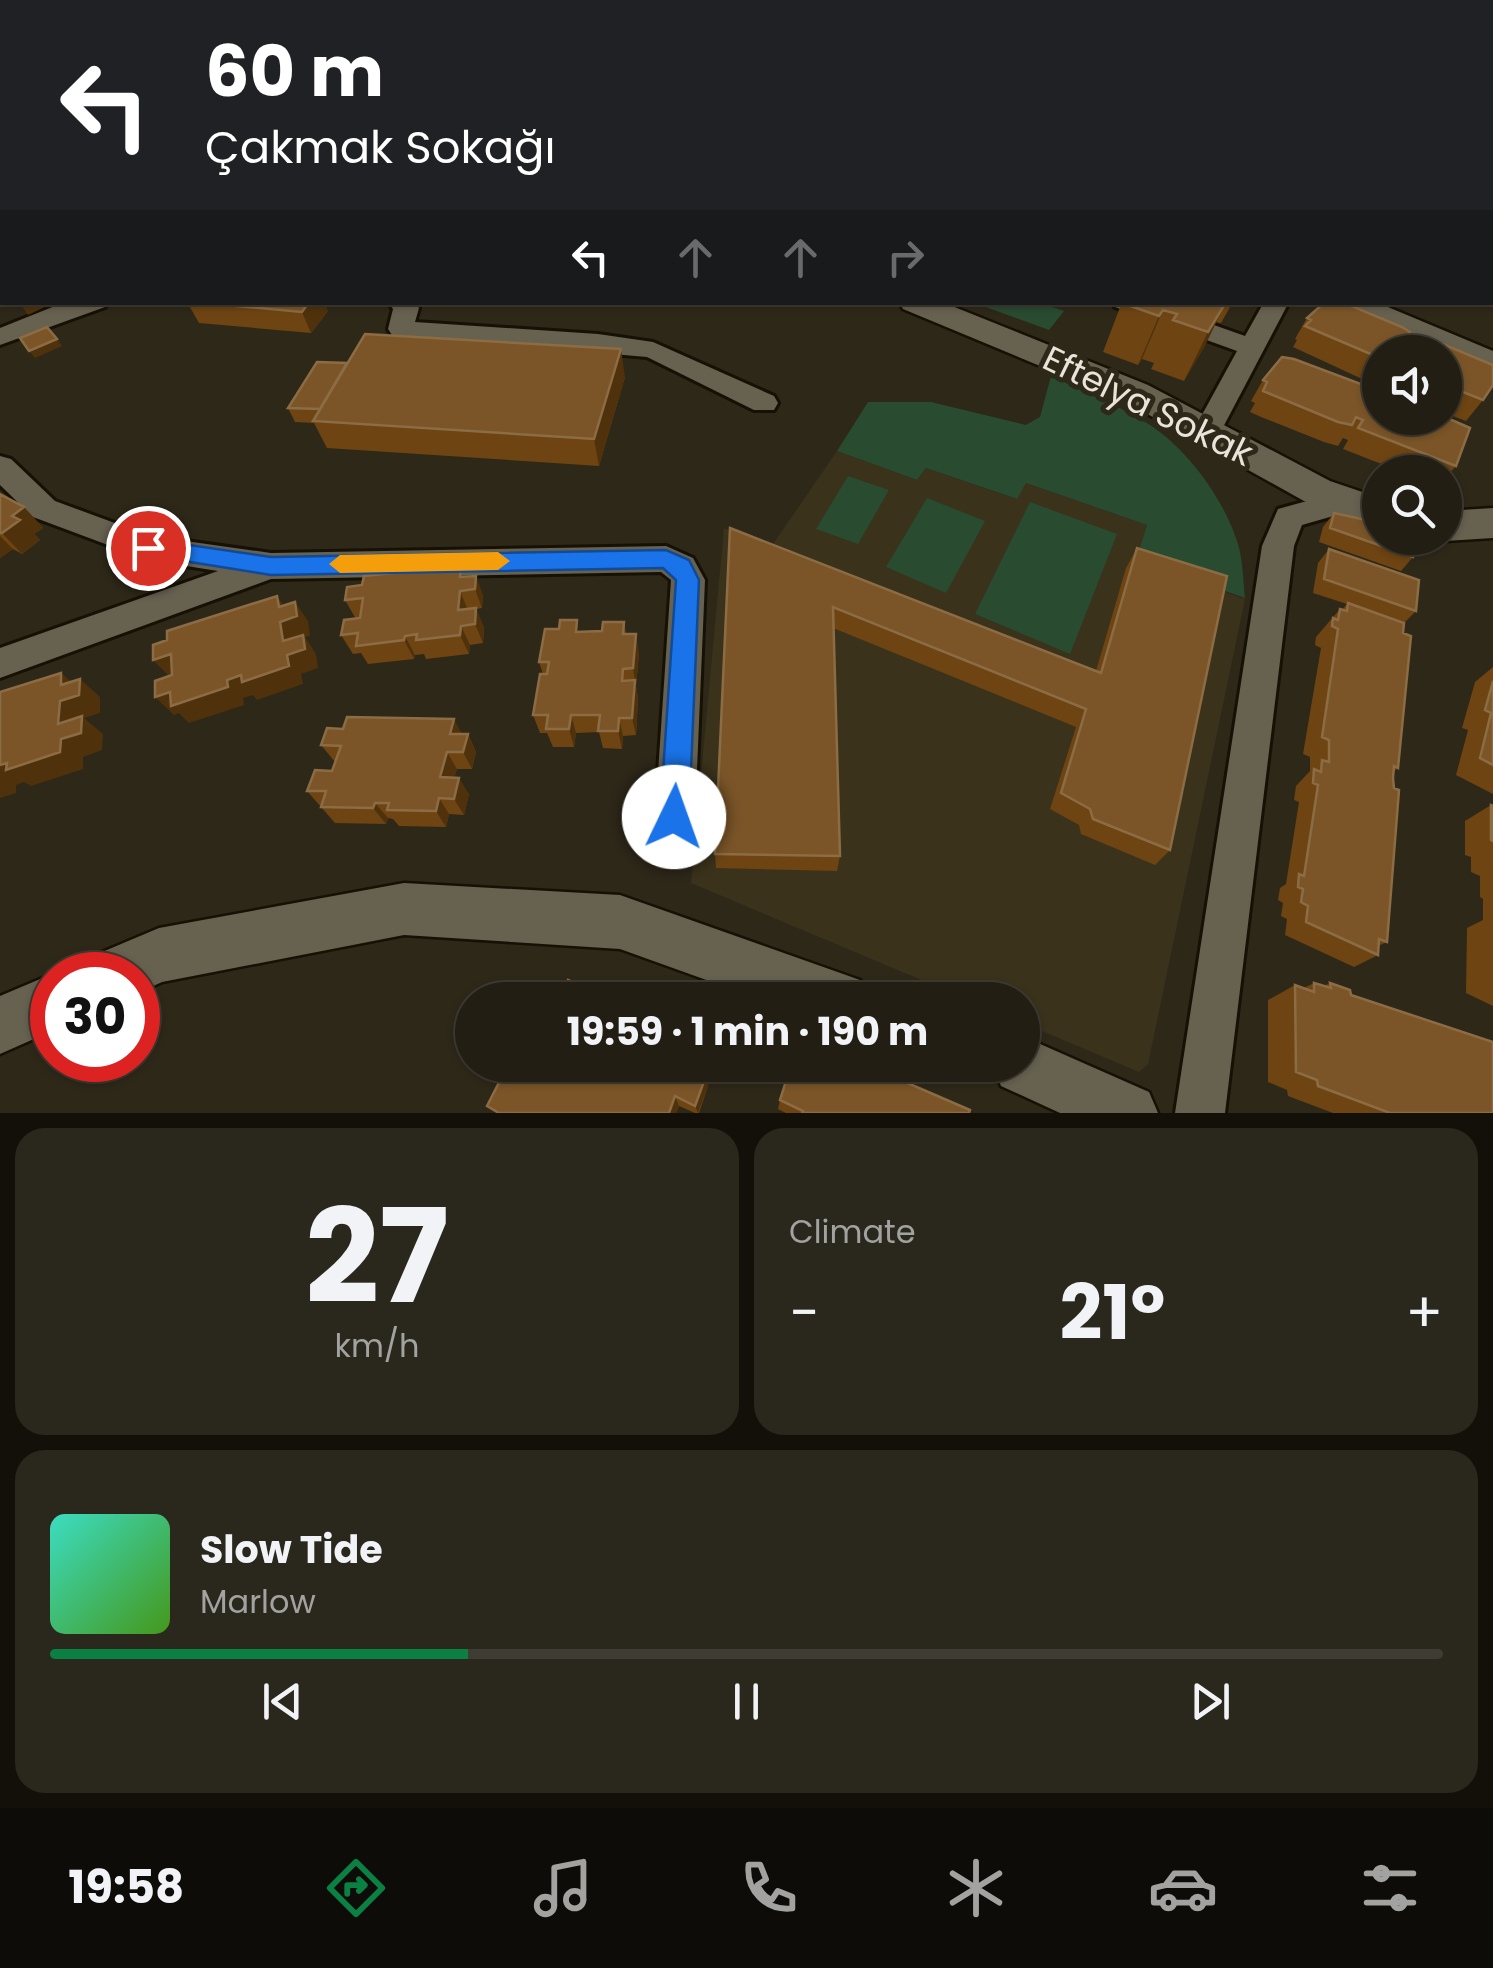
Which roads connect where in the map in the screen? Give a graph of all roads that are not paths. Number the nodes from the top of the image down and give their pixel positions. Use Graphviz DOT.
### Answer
graph roads {
  1 [pos="82,305"];
  2 [pos="403,305"];
  3 [pos="921,305"];
  4 [pos="1132,305"];
  5 [pos="1276,305"];
  6 [pos="1355,305"];
  7 [pos="0,337"];
  8 [pos="1250,347"];
  9 [pos="1493,363"];
  10 [pos="764,403"];
  11 [pos="1206,433"];
  12 [pos="0,467"];
  13 [pos="1362,508"];
  14 [pos="1490,524"];
  15 [pos="1462,525"];
  16 [pos="271,566"];
  17 [pos="0,663"];
  18 [pos="674,817"];
  19 [pos="160,956"];
  20 [pos="789,982"];
  21 [pos="30,1012"];
  22 [pos="0,1025"];
  23 [pos="1050,1088"];
  24 [pos="1128,1113"];
  25 [pos="1200,1113"];
  1 -- 7 [label="street"];
  2 -- 10 [label="street"];
  3 -- 11 [label="street, Eftelya Sokak"];
  4 -- 8 [label="street"];
  5 -- 8 [label="street"];
  6 -- 9 [label="street"];
  8 -- 11 [label="street"];
  11 -- 13 [label="street, Eftelya Sokak"];
  12 -- 16 [label="street"];
  13 -- 25 [label="street"];
  14 -- 15 [label="street"];
  16 -- 17 [label="street"];
  16 -- 18 [label="street"];
  19 -- 20 [label="street"];
  21 -- 22 [label="street"];
  23 -- 24 [label="street"];
}
